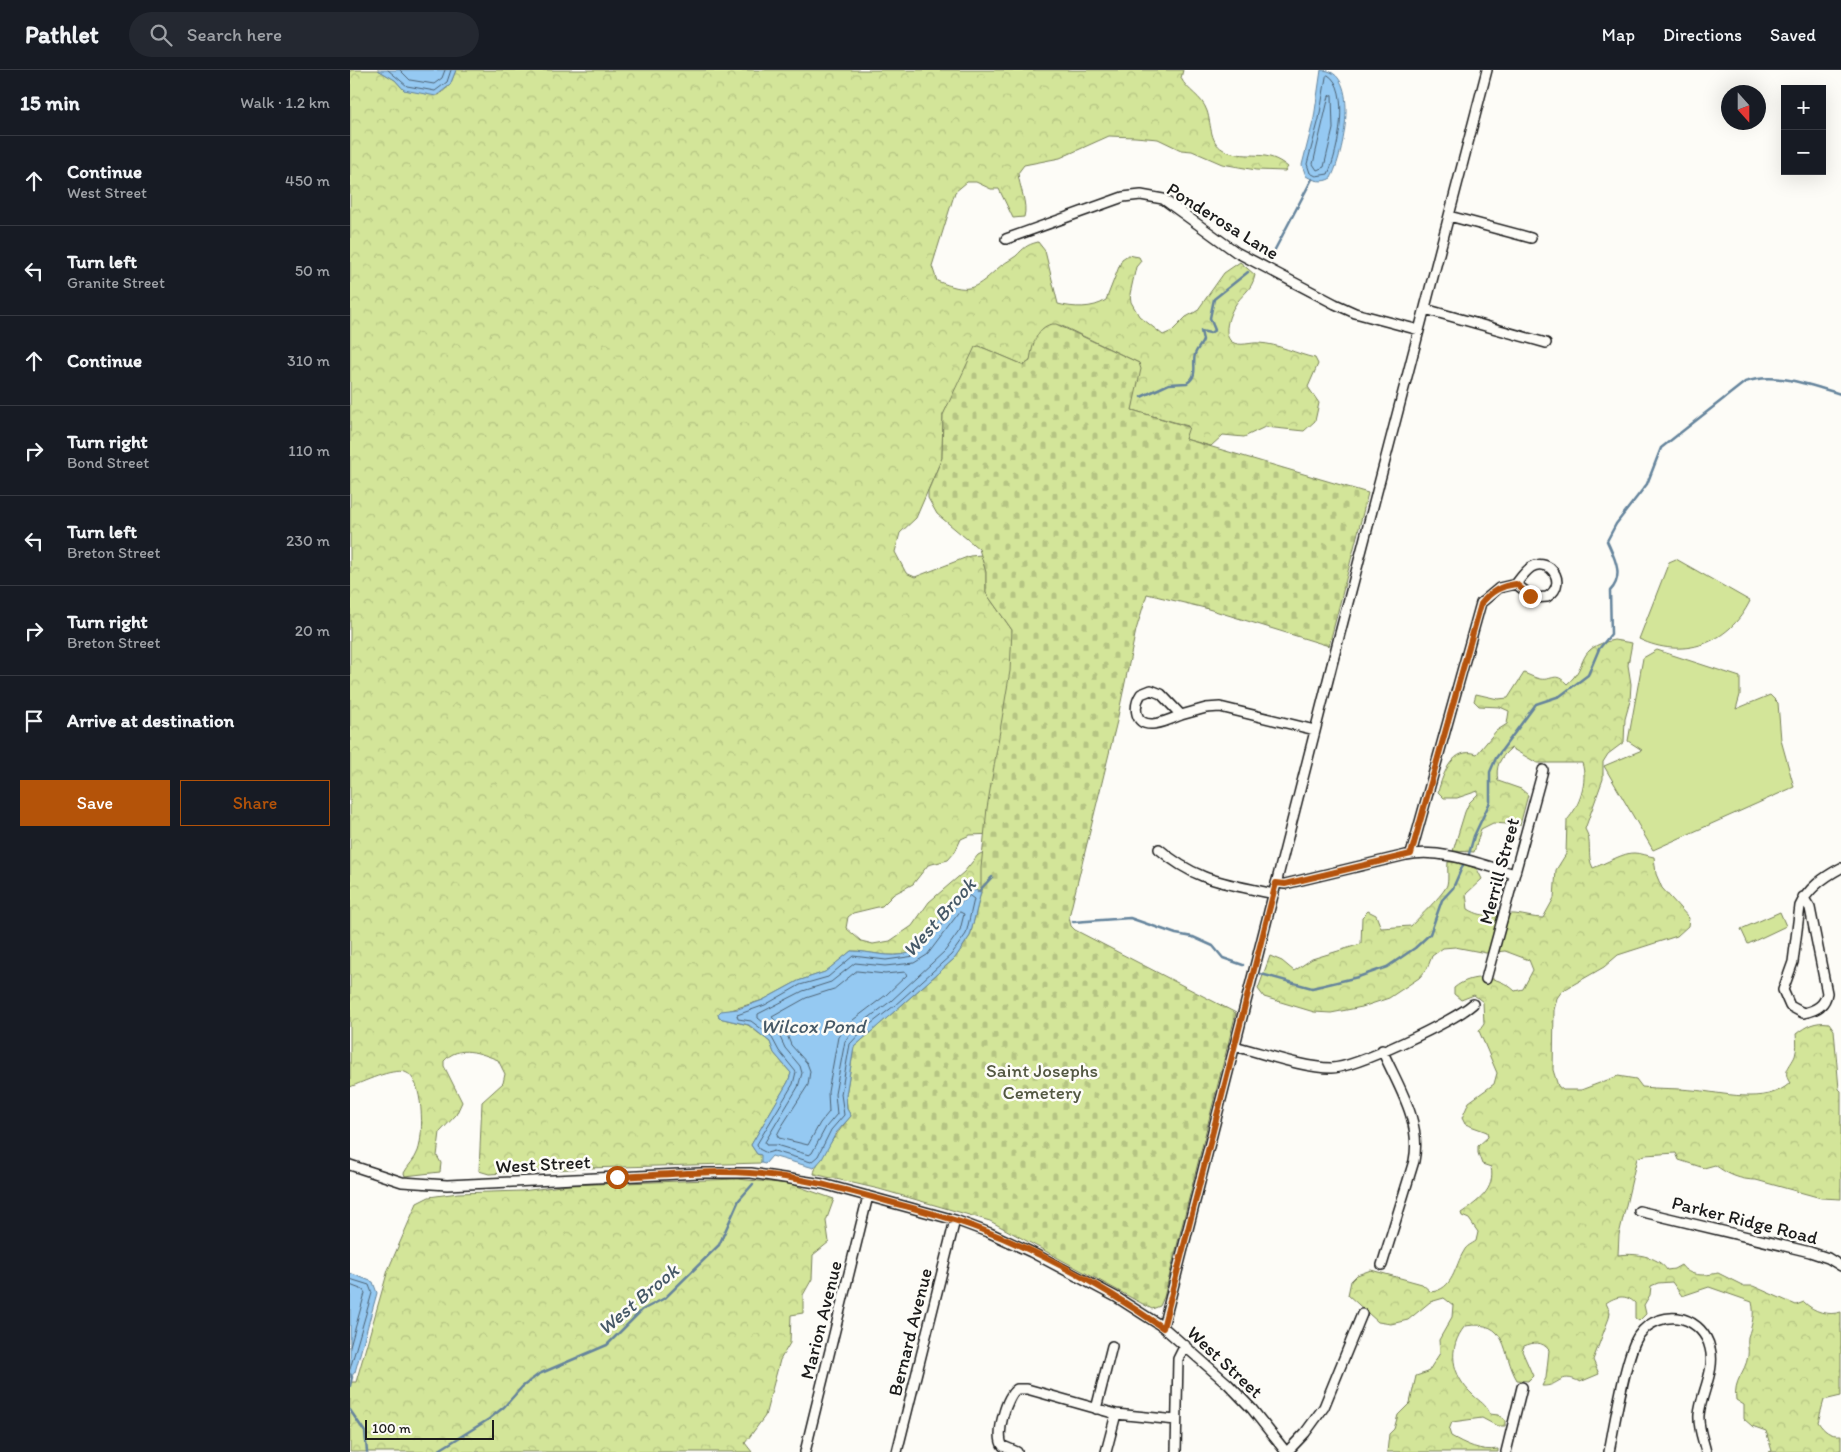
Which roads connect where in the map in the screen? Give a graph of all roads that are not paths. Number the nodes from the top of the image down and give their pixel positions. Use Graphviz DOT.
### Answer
graph roads {
  1 [pos="1487,70"];
  2 [pos="1449,216"];
  3 [pos="1531,238"];
  4 [pos="1006,239"];
  5 [pos="1425,310"];
  6 [pos="1419,330"];
  7 [pos="1546,343"];
  8 [pos="1516,584"];
  9 [pos="1181,715"];
  10 [pos="1315,730"];
  11 [pos="1542,770"];
  12 [pos="1159,849"];
  13 [pos="1411,854"];
  14 [pos="1841,868"];
  15 [pos="1514,874"];
  16 [pos="1276,883"];
  17 [pos="1274,894"];
  18 [pos="1804,897"];
  19 [pos="1486,979"];
  20 [pos="1473,1004"];
  21 [pos="1234,1046"];
  22 [pos="1382,1050"];
  23 [pos="350,1166"];
  24 [pos="868,1196"];
  25 [pos="1639,1211"];
  26 [pos="955,1220"];
  27 [pos="1382,1265"];
  28 [pos="1841,1266"];
  29 [pos="1362,1314"];
  30 [pos="1163,1328"];
  31 [pos="1185,1345"];
  32 [pos="1112,1346"];
  33 [pos="1522,1387"];
  34 [pos="1096,1409"];
  35 [pos="1116,1414"];
  36 [pos="1176,1420"];
  37 [pos="805,1452"];
  38 [pos="897,1452"];
  39 [pos="1017,1452"];
  40 [pos="1106,1452"];
  41 [pos="1176,1452"];
  42 [pos="1287,1452"];
  43 [pos="1506,1452"];
  44 [pos="1608,1452"];
  45 [pos="1706,1452"];
  1 -- 2 [label="street"];
  2 -- 3 [label="street"];
  2 -- 5 [label="street"];
  4 -- 6 [label="street, Ponderosa Lane"];
  5 -- 6 [label="street"];
  5 -- 7 [label="street"];
  6 -- 10 [label="street"];
  8 -- 8 [label="street"];
  8 -- 13 [label="street"];
  9 -- 9 [label="street"];
  9 -- 10 [label="street"];
  10 -- 16 [label="street"];
  11 -- 15 [label="street, Merrill Street"];
  12 -- 17 [label="street"];
  13 -- 15 [label="street"];
  13 -- 16 [label="street"];
  14 -- 18 [label="street"];
  15 -- 19 [label="street, Merrill Street"];
  16 -- 17 [label="street"];
  17 -- 21 [label="street"];
  18 -- 18 [label="street"];
  20 -- 22 [label="street"];
  21 -- 22 [label="street"];
  21 -- 30 [label="street"];
  22 -- 27 [label="street"];
  23 -- 24 [label="street, West Street"];
  24 -- 26 [label="street, West Street"];
  24 -- 37 [label="street, Marion Avenue"];
  25 -- 28 [label="street, Parker Ridge Road"];
  26 -- 30 [label="street, West Street"];
  26 -- 38 [label="street, Bernard Avenue"];
  29 -- 42 [label="street"];
  30 -- 31 [label="street, West Street"];
  31 -- 36 [label="street"];
  31 -- 42 [label="street, West Street"];
  32 -- 34 [label="street"];
  33 -- 43 [label="street"];
  34 -- 35 [label="street"];
  34 -- 39 [label="street"];
  35 -- 36 [label="street"];
  35 -- 40 [label="street"];
  36 -- 41 [label="street"];
  44 -- 45 [label="street"];
}
